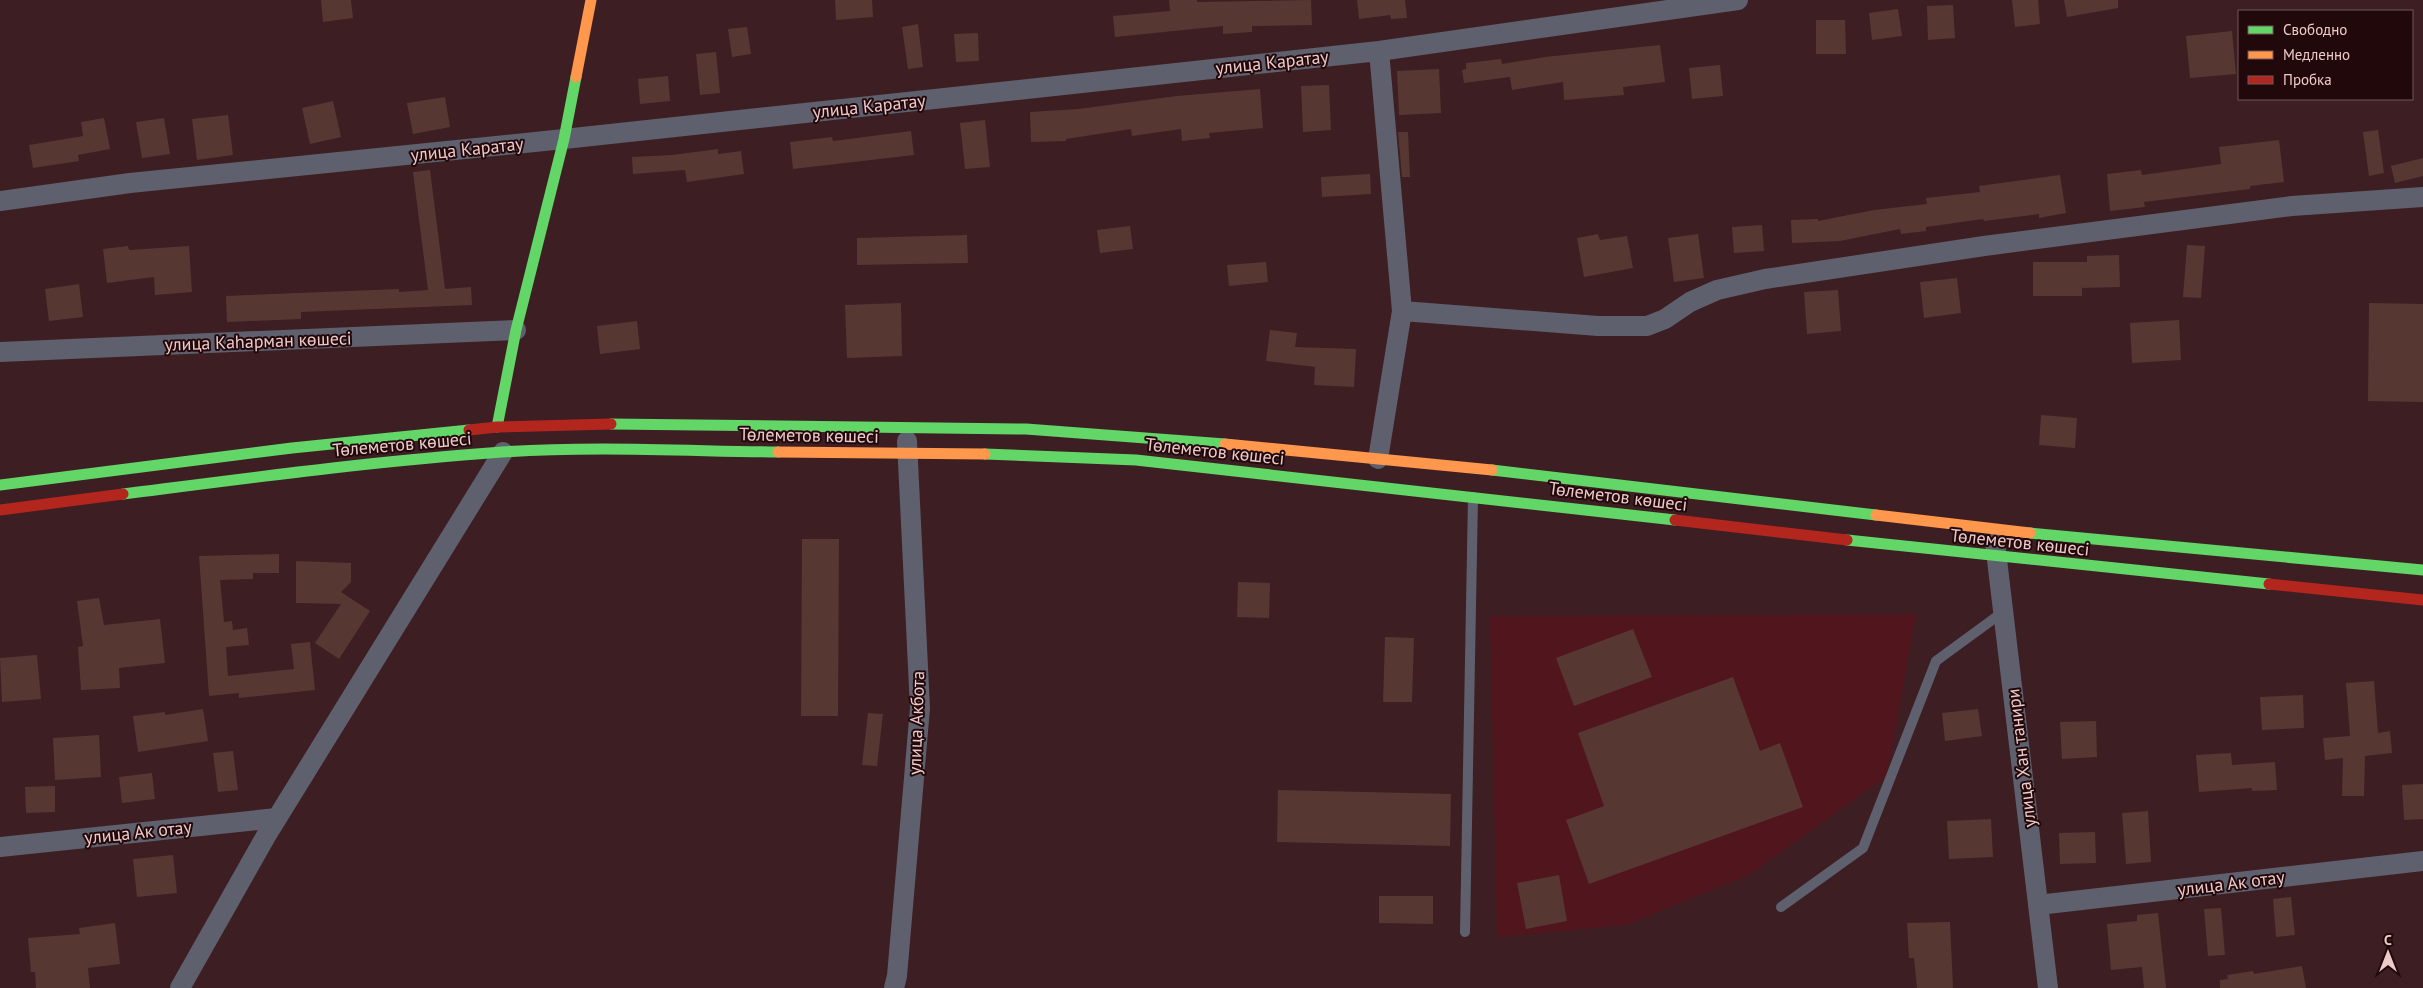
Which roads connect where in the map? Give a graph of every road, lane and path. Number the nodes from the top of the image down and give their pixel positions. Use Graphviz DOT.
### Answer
graph roads {
  1 [pos="591,0"];
  2 [pos="1738,0"];
  3 [pos="1379,51"];
  4 [pos="564,139"];
  5 [pos="2423,197"];
  6 [pos="0,201"];
  7 [pos="1402,311"];
  8 [pos="516,330"];
  9 [pos="0,352"];
  10 [pos="906,426"];
  11 [pos="496,427"];
  12 [pos="503,452"];
  13 [pos="908,453"];
  14 [pos="1378,459"];
  15 [pos="0,485"];
  16 [pos="1473,496"];
  17 [pos="0,510"];
  18 [pos="1993,529"];
  19 [pos="1996,557"];
  20 [pos="2423,570"];
  21 [pos="2423,600"];
  22 [pos="2003,612"];
  23 [pos="277,818"];
  24 [pos="0,846"];
  25 [pos="2423,861"];
  26 [pos="2038,905"];
  27 [pos="1781,907"];
  28 [pos="1465,932"];
  29 [pos="180,988"];
  30 [pos="894,988"];
  31 [pos="2048,988"];
  1 -- 4 [label="main road"];
  2 -- 3 [label="street, улица Каратау"];
  3 -- 4 [label="street, улица Каратау"];
  3 -- 7 [label="street"];
  4 -- 6 [label="street, улица Каратау"];
  4 -- 8 [label="main road"];
  5 -- 7 [label="street"];
  7 -- 14 [label="street"];
  8 -- 9 [label="street, улица Каһарман көшесі"];
  8 -- 11 [label="main road"];
  10 -- 11 [label="main road, Төлеметов көшесі"];
  10 -- 13 [label="street, улица Акбота"];
  10 -- 14 [label="main road, Төлеметов көшесі"];
  11 -- 15 [label="main road, Төлеметов көшесі"];
  12 -- 13 [label="main road, Төлеметов көшесі"];
  12 -- 17 [label="main road, Төлеметов көшесі"];
  12 -- 23 [label="street"];
  13 -- 16 [label="main road, Төлеметов көшесі"];
  13 -- 30 [label="street, улица Акбота"];
  14 -- 18 [label="main road, Төлеметов көшесі"];
  16 -- 19 [label="main road, Төлеметов көшесі"];
  16 -- 28 [label="lane"];
  18 -- 19 [label="street, улица Хан танири"];
  18 -- 20 [label="main road, Төлеметов көшесі"];
  19 -- 21 [label="main road, Төлеметов көшесі"];
  19 -- 22 [label="street, улица Хан танири"];
  22 -- 26 [label="street, улица Хан танири"];
  22 -- 27 [label="lane"];
  23 -- 24 [label="street, улица Ак отау"];
  23 -- 29 [label="street"];
  25 -- 26 [label="street, улица Ак отау"];
  26 -- 31 [label="street, улица Хан танири"];
}
